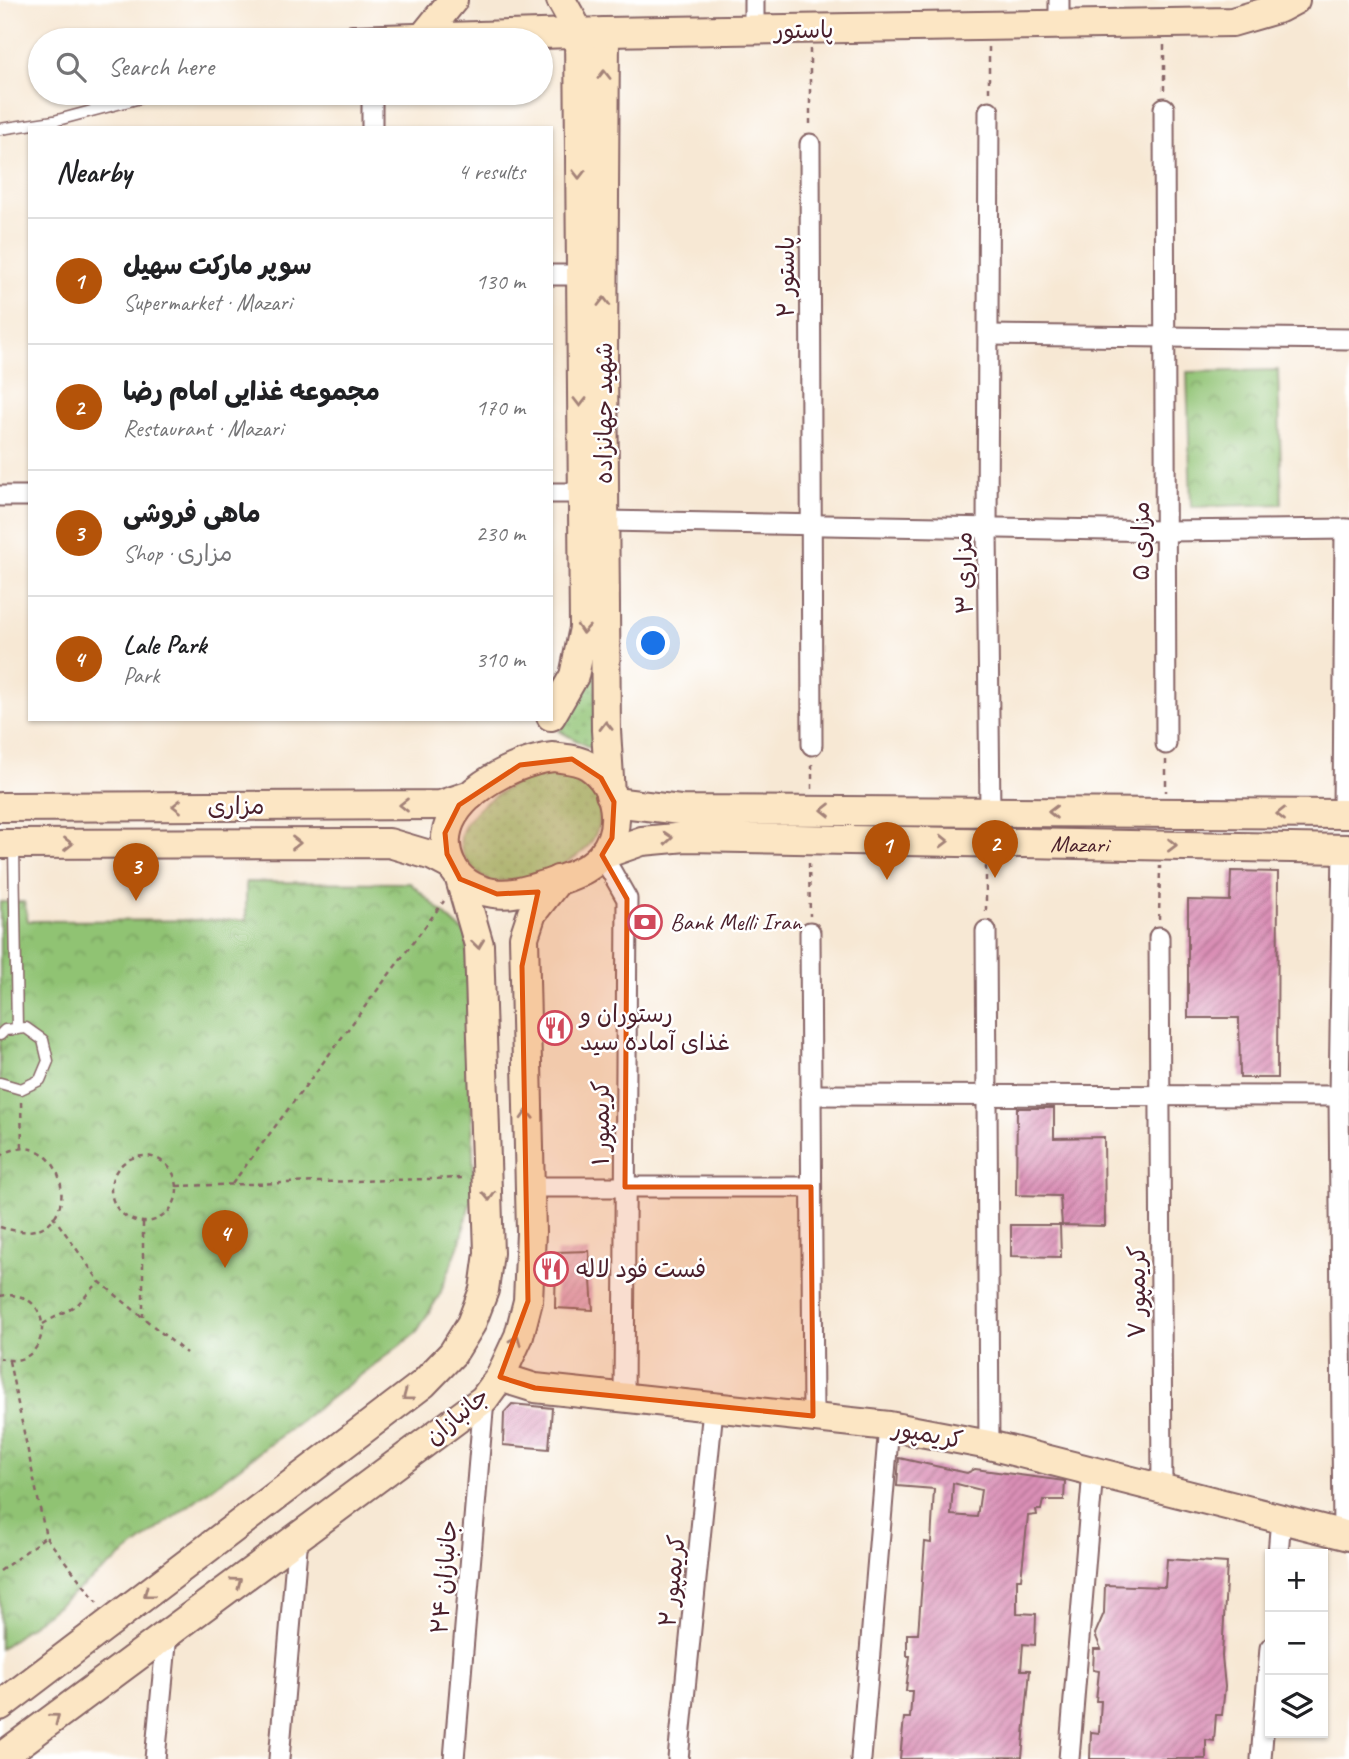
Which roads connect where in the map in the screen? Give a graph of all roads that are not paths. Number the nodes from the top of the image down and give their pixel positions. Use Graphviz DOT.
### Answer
graph roads {
  1 [pos="453,0"];
  2 [pos="561,0"];
  3 [pos="754,0"];
  4 [pos="1294,0"];
  5 [pos="1059,13"];
  6 [pos="430,28"];
  7 [pos="754,30"];
  8 [pos="592,32"];
  9 [pos="553,33"];
  10 [pos="114,105"];
  11 [pos="372,105"];
  12 [pos="1164,108"];
  13 [pos="989,111"];
  14 [pos="372,126"];
  15 [pos="0,129"];
  16 [pos="810,144"];
  17 [pos="565,275"];
  18 [pos="990,335"];
  19 [pos="1165,337"];
  20 [pos="1349,340"];
  21 [pos="553,493"];
  22 [pos="581,493"];
  23 [pos="0,496"];
  24 [pos="28,496"];
  25 [pos="593,522"];
  26 [pos="811,523"];
  27 [pos="987,529"];
  28 [pos="1347,529"];
  29 [pos="1165,531"];
  30 [pos="553,713"];
  31 [pos="548,721"];
  32 [pos="1166,744"];
  33 [pos="812,745"];
  34 [pos="520,765"];
  35 [pos="471,795"];
  36 [pos="612,798"];
  37 [pos="0,807"];
  38 [pos="990,811"];
  39 [pos="1346,814"];
  40 [pos="7,844"];
  41 [pos="1346,848"];
  42 [pos="602,855"];
  43 [pos="456,872"];
  44 [pos="558,880"];
  45 [pos="986,931"];
  46 [pos="810,932"];
  47 [pos="1159,937"];
  48 [pos="17,1029"];
  49 [pos="0,1035"];
  50 [pos="0,1083"];
  51 [pos="811,1094"];
  52 [pos="987,1095"];
  53 [pos="1160,1096"];
  54 [pos="1339,1096"];
  55 [pos="530,1186"];
  56 [pos="625,1187"];
  57 [pos="811,1187"];
  58 [pos="1344,1188"];
  59 [pos="492,1388"];
  60 [pos="624,1399"];
  61 [pos="713,1409"];
  62 [pos="813,1416"];
  63 [pos="889,1426"];
  64 [pos="989,1445"];
  65 [pos="1093,1471"];
  66 [pos="1162,1488"];
  67 [pos="1281,1518"];
  68 [pos="1346,1535"];
  69 [pos="298,1536"];
  70 [pos="1278,1549"];
  71 [pos="167,1634"];
  72 [pos="1268,1675"];
  73 [pos="0,1706"];
  74 [pos="0,1758"];
  75 [pos="155,1759"];
  76 [pos="279,1759"];
  77 [pos="454,1759"];
  78 [pos="678,1759"];
  79 [pos="860,1759"];
  80 [pos="1069,1759"];
  81 [pos="1261,1759"];
  1 -- 6 [label="main road"];
  2 -- 8 [label="main road"];
  3 -- 7 [label="street"];
  4 -- 5 [label="main road, پاستور"];
  5 -- 7 [label="main road, پاستور"];
  7 -- 8 [label="main road, پاستور"];
  8 -- 9 [label="main road, پاستور"];
  8 -- 17 [label="main road, شهید جهانزاده, one-way"];
  25 -- 8 [label="main road, شهید جهانزاده, one-way"];
  10 -- 15 [label="lane"];
  11 -- 14 [label="street"];
  12 -- 19 [label="street, مزاری ۵"];
  13 -- 18 [label="street, مزاری ۳"];
  16 -- 26 [label="street, پاستور ۲"];
  17 -- 22 [label="main road, شهید جهانزاده, one-way"];
  18 -- 19 [label="street"];
  18 -- 27 [label="street, مزاری ۳"];
  19 -- 20 [label="street"];
  19 -- 29 [label="street, مزاری ۵"];
  21 -- 22 [label="street"];
  22 -- 25 [label="main road, شهید جهانزاده"];
  23 -- 24 [label="street"];
  25 -- 26 [label="street"];
  25 -- 30 [label="main road, شهید جهانزاده, one-way"];
  36 -- 25 [label="main road, شهید جهانزاده, one-way"];
  26 -- 27 [label="street"];
  26 -- 33 [label="street, پاستور ۲"];
  27 -- 29 [label="street"];
  27 -- 38 [label="street, مزاری ۳"];
  28 -- 29 [label="street"];
  28 -- 39 [label="street"];
  29 -- 32 [label="street, مزاری ۵"];
  31 -- 34 [label="main road, شهید جهانزاده"];
  34 -- 35 [label="main road"];
  34 -- 36 [label="main road"];
  35 -- 37 [label="main road, مزاری, one-way"];
  35 -- 43 [label="main road"];
  38 -- 36 [label="main road, Mazari, one-way"];
  36 -- 42 [label="main road"];
  39 -- 38 [label="main road, Mazari, one-way"];
  39 -- 41 [label="main road"];
  40 -- 43 [label="main road, one-way"];
  40 -- 48 [label="lane"];
  42 -- 41 [label="main road, Mazari, one-way"];
  41 -- 54 [label="street"];
  42 -- 44 [label="main road"];
  42 -- 56 [label="street, کریمپور ۱"];
  43 -- 44 [label="main road"];
  43 -- 73 [label="main road, جانبازان, one-way"];
  55 -- 44 [label="main road, جانبازان, one-way"];
  45 -- 52 [label="street"];
  46 -- 51 [label="street"];
  47 -- 53 [label="street, کریمپور ۷"];
  48 -- 49 [label="lane"];
  48 -- 50 [label="lane"];
  51 -- 52 [label="street"];
  51 -- 57 [label="street"];
  52 -- 53 [label="street"];
  52 -- 64 [label="street"];
  53 -- 54 [label="street"];
  53 -- 66 [label="street, کریمپور ۷"];
  54 -- 58 [label="street"];
  55 -- 56 [label="street"];
  59 -- 55 [label="main road, جانبازان, one-way"];
  56 -- 57 [label="street"];
  56 -- 60 [label="street, کریمپور ۱"];
  57 -- 62 [label="street"];
  58 -- 68 [label="street"];
  59 -- 60 [label="main road, کریمپور"];
  59 -- 69 [label="main road, جانبازان"];
  59 -- 77 [label="street, جانبازان ۲۴"];
  60 -- 61 [label="main road, کریمپور"];
  61 -- 62 [label="main road, کریمپور"];
  61 -- 78 [label="street, کریمپور ۲"];
  62 -- 63 [label="main road, کریمپور"];
  63 -- 64 [label="main road, کریمپور"];
  63 -- 79 [label="street"];
  64 -- 65 [label="main road, کریمپور"];
  65 -- 66 [label="main road, کریمپور"];
  65 -- 80 [label="street"];
  66 -- 67 [label="main road, کریمپور"];
  67 -- 68 [label="main road, کریمپور"];
  67 -- 70 [label="street"];
  71 -- 69 [label="main road, جانبازان, one-way"];
  69 -- 76 [label="street"];
  74 -- 71 [label="main road, جانبازان, one-way"];
  71 -- 75 [label="street"];
  72 -- 81 [label="street"];
}
